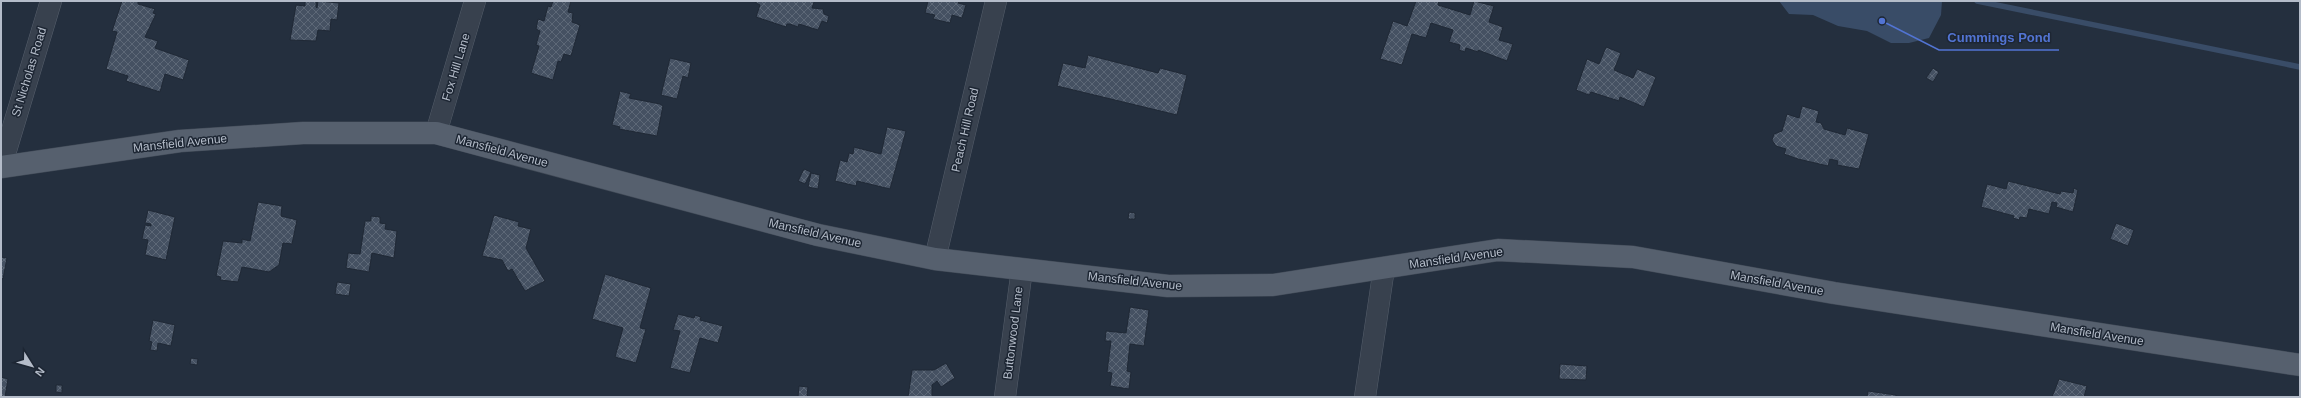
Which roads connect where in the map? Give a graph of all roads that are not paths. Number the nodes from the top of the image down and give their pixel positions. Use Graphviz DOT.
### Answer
graph roads {
  1 [pos="50,1"];
  2 [pos="475,1"];
  3 [pos="996,1"];
  4 [pos="436,133"];
  5 [pos="1,167"];
  6 [pos="935,259"];
  7 [pos="1022,268"];
  8 [pos="1384,268"];
  9 [pos="2300,365"];
  10 [pos="1005,397"];
  11 [pos="1365,397"];
  1 -- 5 [label="street, St Nicholas Road"];
  2 -- 4 [label="street, Fox Hill Lane"];
  3 -- 6 [label="street, Peach Hill Road"];
  4 -- 5 [label="main road, Mansfield Avenue"];
  4 -- 6 [label="main road, Mansfield Avenue"];
  6 -- 7 [label="main road, Mansfield Avenue"];
  7 -- 8 [label="main road, Mansfield Avenue"];
  7 -- 10 [label="street, Buttonwood Lane"];
  8 -- 9 [label="main road, Mansfield Avenue"];
  8 -- 11 [label="street"];
}
